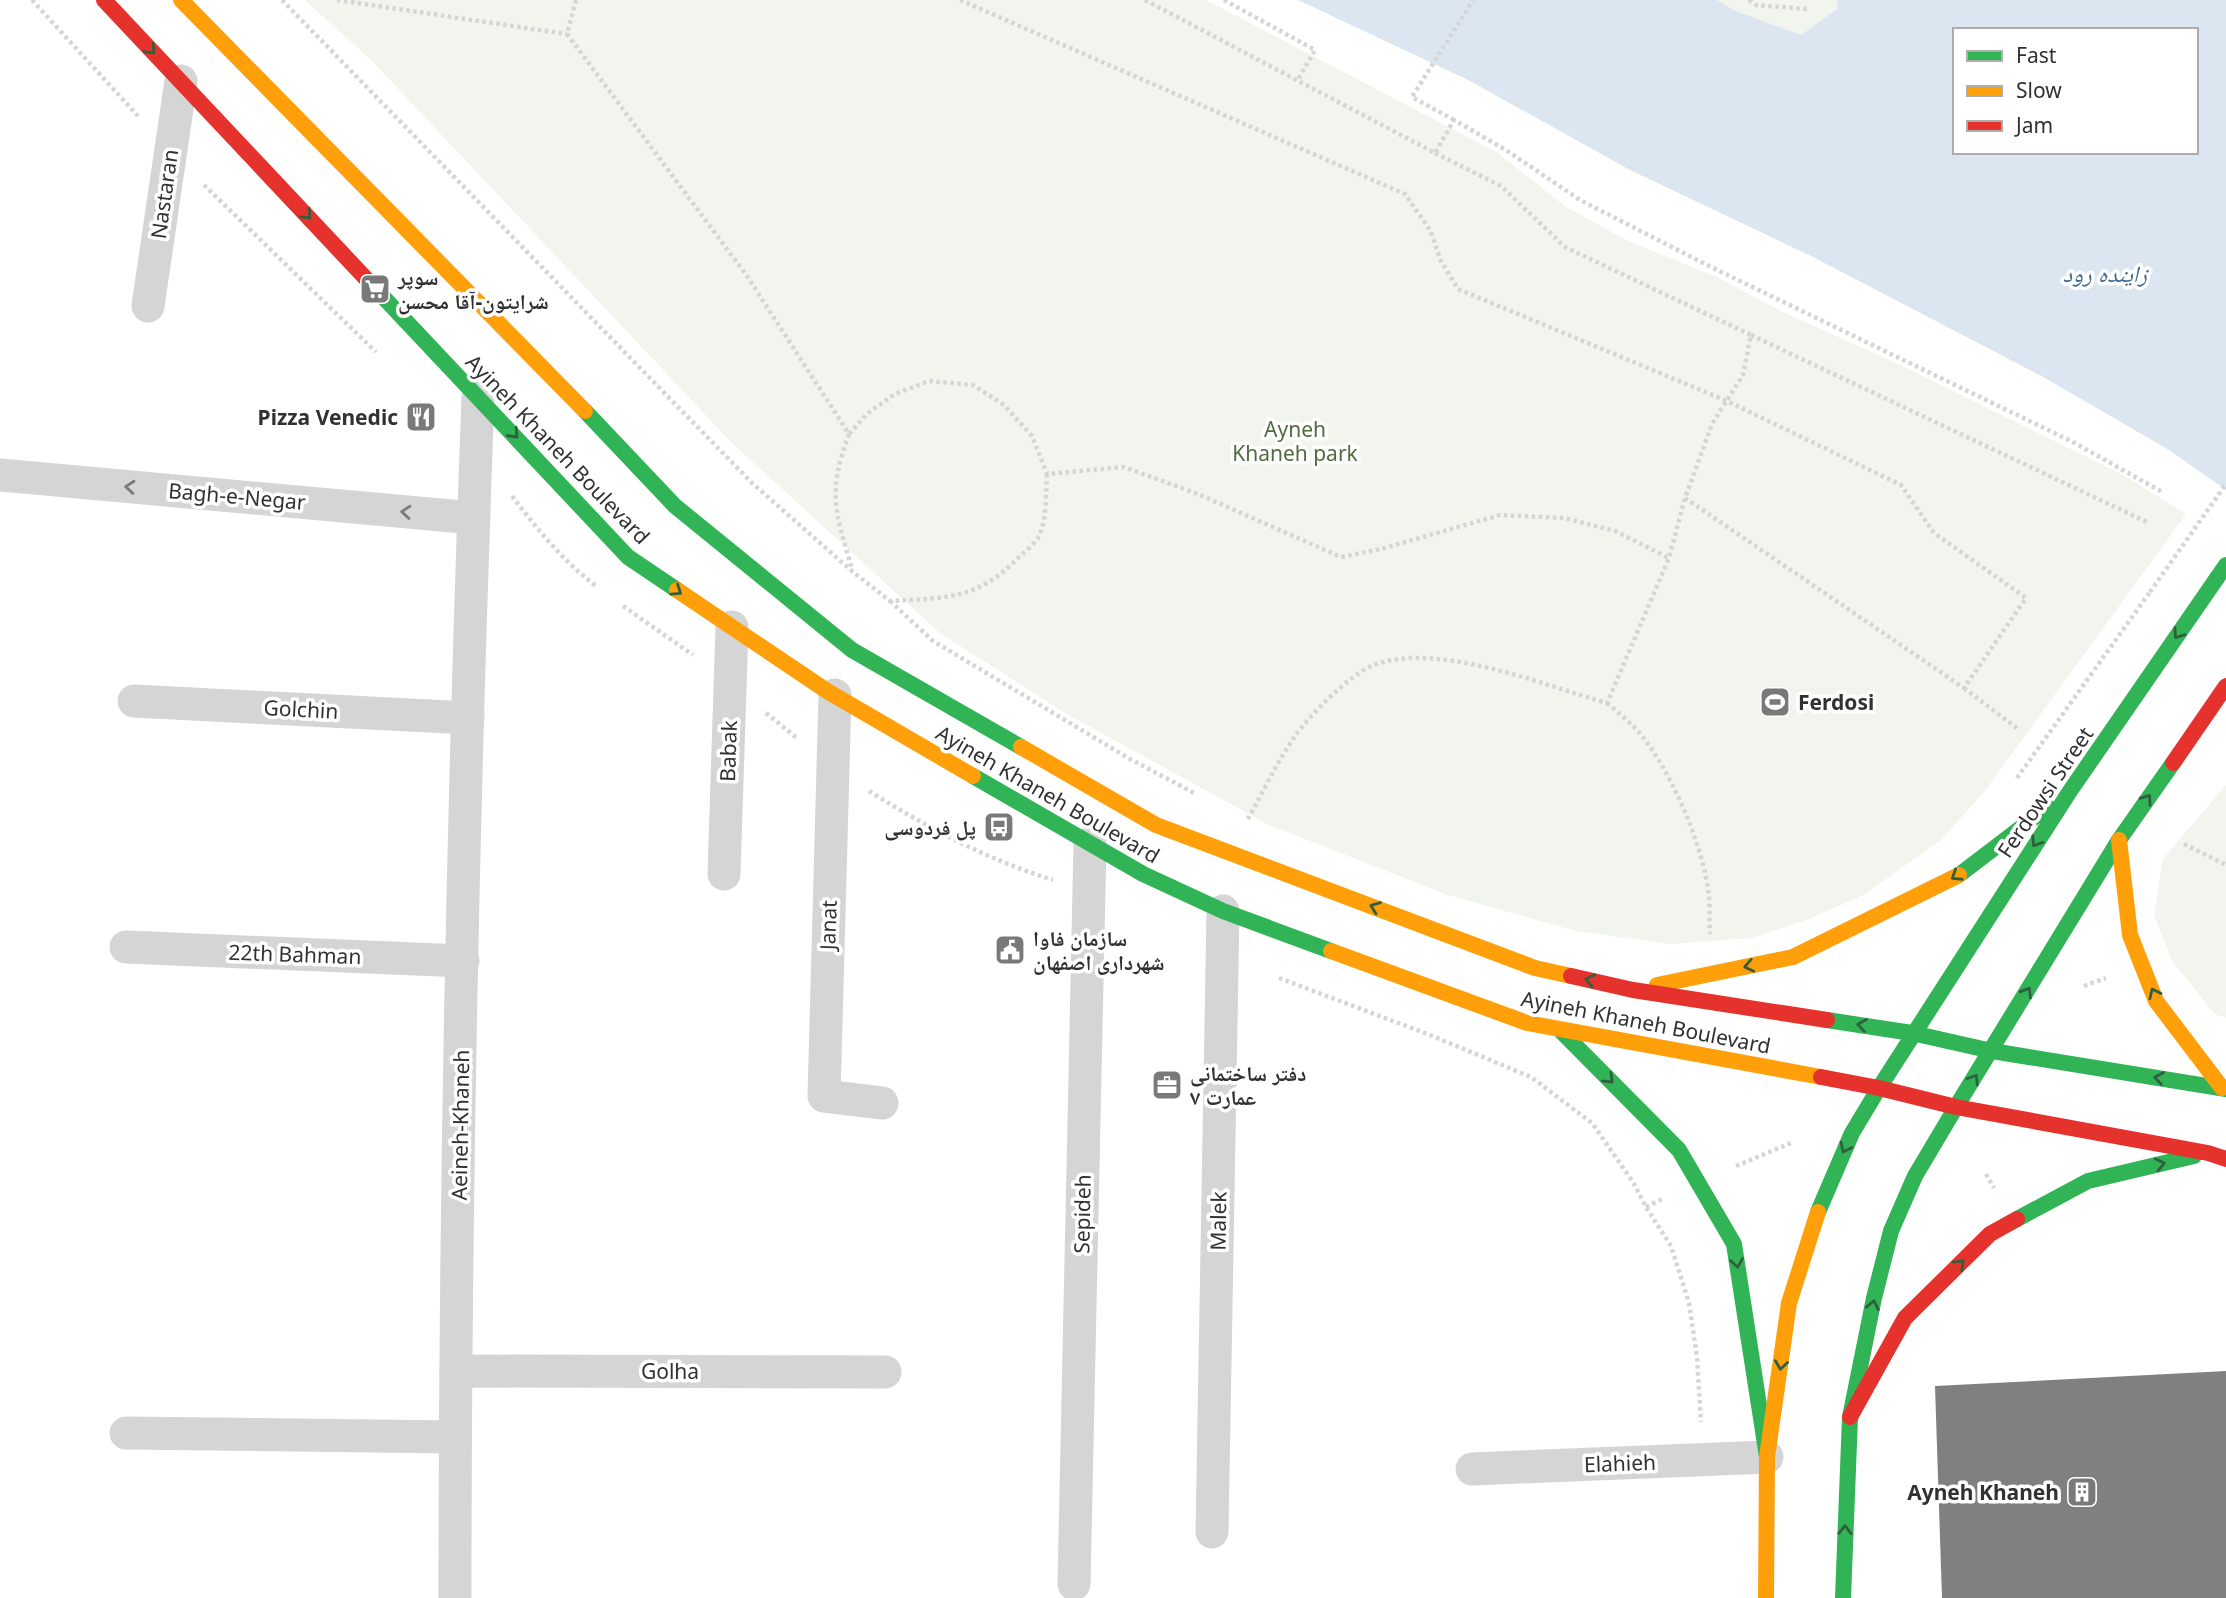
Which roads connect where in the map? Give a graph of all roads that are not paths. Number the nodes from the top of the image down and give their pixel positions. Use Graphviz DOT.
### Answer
graph roads {
  1 [pos="104,0"];
  2 [pos="181,0"];
  3 [pos="181,81"];
  4 [pos="148,306"];
  5 [pos="478,397"];
  6 [pos="0,475"];
  7 [pos="474,518"];
  8 [pos="2221,571"];
  9 [pos="732,627"];
  10 [pos="2226,686"];
  11 [pos="835,695"];
  12 [pos="134,701"];
  13 [pos="468,718"];
  14 [pos="2070,791"];
  15 [pos="2119,840"];
  16 [pos="1090,843"];
  17 [pos="724,874"];
  18 [pos="1223,911"];
  19 [pos="126,947"];
  20 [pos="463,961"];
  21 [pos="1633,990"];
  22 [pos="1561,1031"];
  23 [pos="1912,1033"];
  24 [pos="1992,1051"];
  25 [pos="1879,1088"];
  26 [pos="2224,1088"];
  27 [pos="882,1102"];
  28 [pos="1956,1107"];
  29 [pos="2208,1153"];
  30 [pos="2226,1159"];
  31 [pos="456,1371"];
  32 [pos="885,1372"];
  33 [pos="1850,1417"];
  34 [pos="126,1433"];
  35 [pos="455,1437"];
  36 [pos="1767,1457"];
  37 [pos="1472,1469"];
  38 [pos="1212,1532"];
  39 [pos="1073,1584"];
  40 [pos="456,1598"];
  41 [pos="1766,1598"];
  42 [pos="1843,1598"];
  1 -- 3 [label="main road, Ayineh Khaneh Boulevard, one-way"];
  21 -- 2 [label="main road, Ayineh Khaneh Boulevard, one-way"];
  3 -- 4 [label="street, Nastaran"];
  3 -- 5 [label="main road, Ayineh Khaneh Boulevard, one-way"];
  5 -- 7 [label="street, Aeineh-Khaneh"];
  5 -- 9 [label="main road, Ayineh Khaneh Boulevard, one-way"];
  7 -- 6 [label="street, Bagh-e-Negar, one-way"];
  7 -- 13 [label="street, Aeineh-Khaneh"];
  8 -- 14 [label="main road, Ferdowsi Street, one-way"];
  9 -- 11 [label="main road, Ayineh Khaneh Boulevard"];
  9 -- 17 [label="street, Babak"];
  15 -- 10 [label="main road, one-way"];
  11 -- 16 [label="main road, Ayineh Khaneh Boulevard"];
  11 -- 27 [label="street, Janat"];
  12 -- 13 [label="street, Golchin"];
  13 -- 20 [label="street, Aeineh-Khaneh"];
  14 -- 21 [label="main road, one-way"];
  14 -- 23 [label="main road, Ferdowsi Street, one-way"];
  24 -- 15 [label="main road, one-way"];
  26 -- 15 [label="main road, one-way"];
  16 -- 18 [label="main road, Ayineh Khaneh Boulevard"];
  16 -- 39 [label="street, Sepideh"];
  18 -- 22 [label="main road, Ayineh Khaneh Boulevard"];
  18 -- 38 [label="street, Malek"];
  19 -- 20 [label="street, 22th Bahman"];
  20 -- 31 [label="street, Aeineh-Khaneh"];
  23 -- 21 [label="main road, Ayineh Khaneh Boulevard, one-way"];
  22 -- 25 [label="main road, Ayineh Khaneh Boulevard"];
  22 -- 36 [label="main road, one-way"];
  23 -- 24 [label="main road, Ayineh Khaneh Boulevard"];
  23 -- 25 [label="main road, Ferdowsi Street"];
  26 -- 24 [label="main road, Ayineh Khaneh Boulevard, one-way"];
  28 -- 24 [label="main road, one-way"];
  25 -- 28 [label="main road, Ayineh Khaneh Boulevard"];
  25 -- 36 [label="main road, Ferdowsi Street, one-way"];
  28 -- 29 [label="main road, Ayineh Khaneh Boulevard"];
  33 -- 28 [label="main road, one-way"];
  29 -- 30 [label="main road, Ayineh Khaneh Boulevard"];
  33 -- 29 [label="main road, one-way"];
  31 -- 32 [label="street, Golha"];
  31 -- 35 [label="street, Aeineh-Khaneh"];
  42 -- 33 [label="main road, one-way"];
  34 -- 35 [label="street"];
  35 -- 40 [label="street, Aeineh-Khaneh"];
  36 -- 37 [label="street, Elahieh"];
  36 -- 41 [label="main road"];
}
